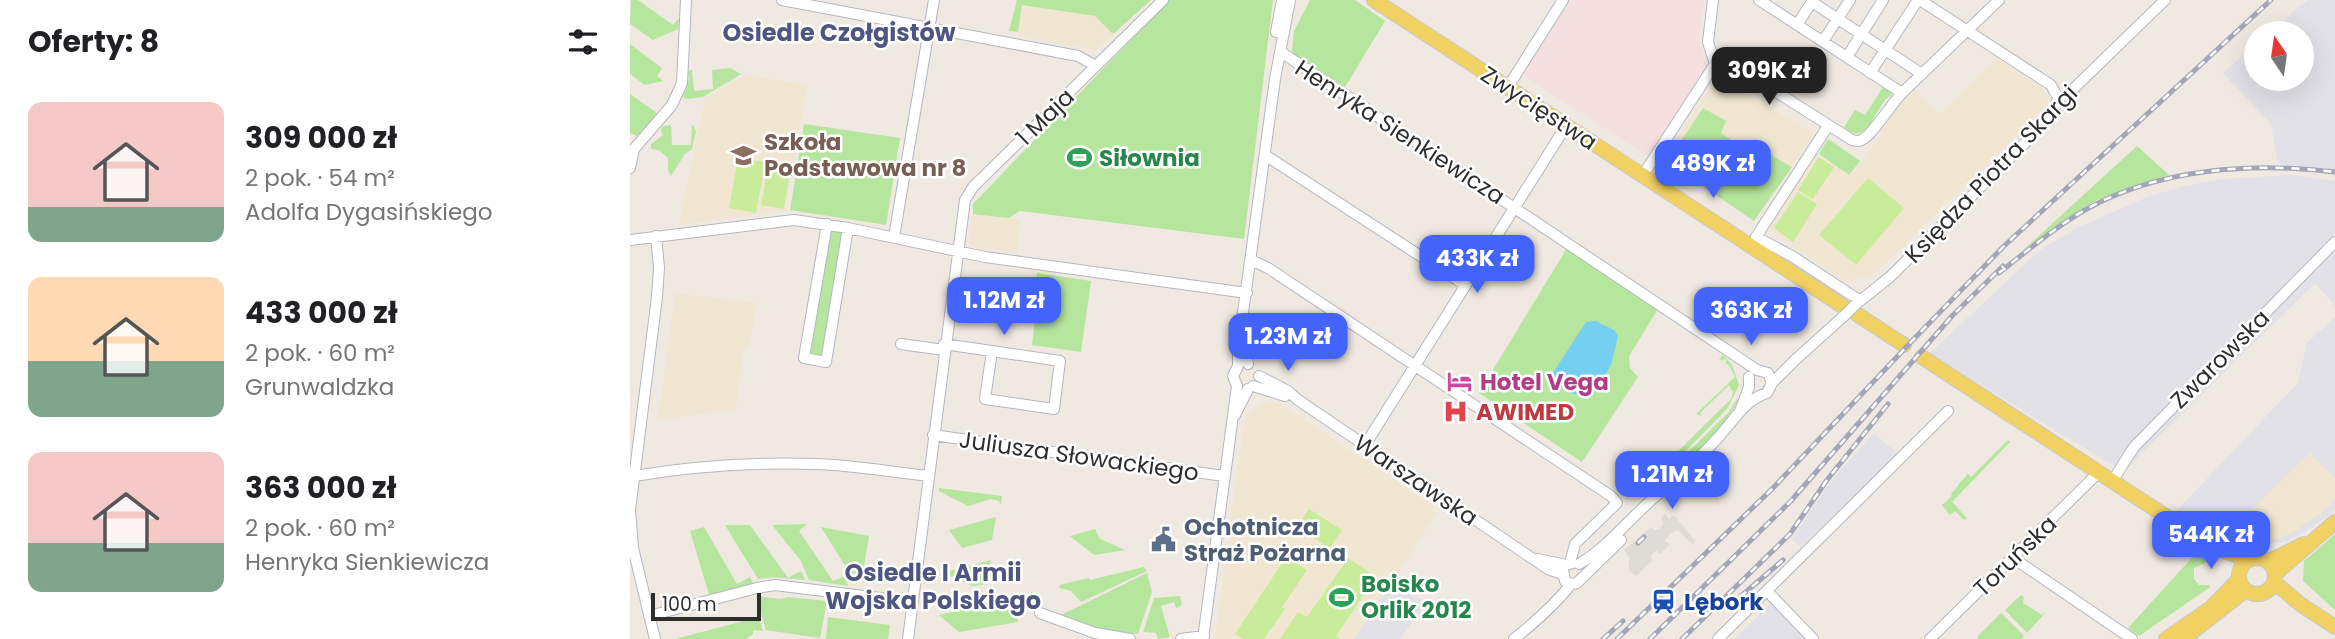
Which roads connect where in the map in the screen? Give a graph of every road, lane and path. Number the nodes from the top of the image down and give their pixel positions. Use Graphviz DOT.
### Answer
graph roads {
  1 [pos="686,0"];
  2 [pos="782,0"];
  3 [pos="934,0"];
  4 [pos="1163,0"];
  5 [pos="1282,0"];
  6 [pos="1290,0"];
  7 [pos="1374,0"];
  8 [pos="1563,0"];
  9 [pos="1713,0"];
  10 [pos="1759,0"];
  11 [pos="1850,0"];
  12 [pos="1883,0"];
  13 [pos="1919,0"];
  14 [pos="1999,0"];
  15 [pos="2165,0"];
  16 [pos="1812,1"];
  17 [pos="1838,18"];
  18 [pos="1797,25"];
  19 [pos="930,27"];
  20 [pos="1967,31"];
  21 [pos="1861,34"];
  22 [pos="1823,41"];
  23 [pos="1886,50"];
  24 [pos="1281,52"];
  25 [pos="1847,57"];
  26 [pos="1714,61"];
  27 [pos="1096,66"];
  28 [pos="1870,73"];
  29 [pos="1922,74"];
  30 [pos="1275,79"];
  31 [pos="1508,87"];
  32 [pos="1902,93"];
  33 [pos="2058,98"];
  34 [pos="1566,125"];
  35 [pos="1828,126"];
  36 [pos="1265,155"];
  37 [pos="630,168"];
  38 [pos="1643,176"];
  39 [pos="1516,208"];
  40 [pos="827,224"];
  41 [pos="1720,226"];
  42 [pos="849,228"];
  43 [pos="656,236"];
  44 [pos="894,237"];
  45 [pos="1756,237"];
  46 [pos="630,240"];
  47 [pos="2335,242"];
  48 [pos="957,250"];
  49 [pos="1251,260"];
  50 [pos="1465,285"];
  51 [pos="1247,293"];
  52 [pos="1852,308"];
  53 [pos="901,344"];
  54 [pos="1904,345"];
  55 [pos="944,347"];
  56 [pos="992,351"];
  57 [pos="1922,358"];
  58 [pos="1243,365"];
  59 [pos="1414,366"];
  60 [pos="1759,378"];
  61 [pos="1249,384"];
  62 [pos="1759,395"];
  63 [pos="1740,411"];
  64 [pos="1948,411"];
  65 [pos="933,435"];
  66 [pos="1365,445"];
  67 [pos="2099,472"];
  68 [pos="634,476"];
  69 [pos="928,476"];
  70 [pos="1224,476"];
  71 [pos="2113,480"];
  72 [pos="2335,522"];
  73 [pos="2013,558"];
  74 [pos="1571,572"];
  75 [pos="2244,575"];
  76 [pos="2271,577"];
  77 [pos="1767,591"];
  78 [pos="912,602"];
  79 [pos="1040,613"];
  80 [pos="649,616"];
  81 [pos="2335,627"];
  82 [pos="2182,634"];
  83 [pos="1203,637"];
  84 [pos="655,639"];
  85 [pos="908,639"];
  86 [pos="1130,639"];
  87 [pos="1181,639"];
  88 [pos="1514,639"];
  89 [pos="1718,639"];
  90 [pos="1813,639"];
  91 [pos="1930,639"];
  92 [pos="2132,639"];
  93 [pos="2154,639"];
  94 [pos="2166,639"];
  1 -- 37 [label="street"];
  2 -- 19 [label="street"];
  3 -- 19 [label="street"];
  4 -- 27 [label="street, 1 Maja"];
  5 -- 30 [label="street"];
  6 -- 24 [label="street"];
  7 -- 31 [label="main road, Zwycięstwa"];
  8 -- 31 [label="street"];
  9 -- 26 [label="street"];
  10 -- 18 [label="street"];
  11 -- 17 [label="street"];
  12 -- 21 [label="street"];
  13 -- 20 [label="street"];
  13 -- 23 [label="street"];
  14 -- 20 [label="street"];
  15 -- 33 [label="street, Księdza Piotra Skargi"];
  16 -- 17 [label="street"];
  16 -- 18 [label="street"];
  17 -- 21 [label="street"];
  17 -- 22 [label="street"];
  18 -- 22 [label="street"];
  19 -- 27 [label="street"];
  19 -- 44 [label="street"];
  20 -- 29 [label="street"];
  20 -- 33 [label="street"];
  21 -- 23 [label="street"];
  21 -- 25 [label="street"];
  22 -- 25 [label="street"];
  23 -- 28 [label="street"];
  23 -- 29 [label="street"];
  24 -- 30 [label="street"];
  24 -- 39 [label="street, Henryka Sienkiewicza"];
  25 -- 28 [label="street"];
  26 -- 35 [label="street"];
  26 -- 38 [label="street"];
  27 -- 48 [label="street, 1 Maja"];
  28 -- 32 [label="street"];
  29 -- 32 [label="street"];
  30 -- 36 [label="street"];
  31 -- 34 [label="main road, Zwycięstwa"];
  32 -- 35 [label="street"];
  33 -- 52 [label="street, Księdza Piotra Skargi"];
  34 -- 38 [label="main road, Zwycięstwa"];
  34 -- 39 [label="street"];
  35 -- 45 [label="street"];
  36 -- 49 [label="street"];
  36 -- 50 [label="street"];
  38 -- 41 [label="main road, Zwycięstwa"];
  39 -- 50 [label="street"];
  39 -- 60 [label="street, Henryka Sienkiewicza"];
  40 -- 42 [label="street"];
  40 -- 42 [label="street"];
  40 -- 43 [label="street"];
  41 -- 45 [label="main road"];
  41 -- 52 [label="main road, Zwycięstwa"];
  42 -- 44 [label="street"];
  43 -- 46 [label="street"];
  43 -- 68 [label="street"];
  44 -- 48 [label="street"];
  45 -- 52 [label="street"];
  47 -- 71 [label="street, Zwarowska"];
  48 -- 51 [label="street"];
  48 -- 55 [label="street, 1 Maja"];
  49 -- 51 [label="street"];
  49 -- 59 [label="street"];
  50 -- 59 [label="street"];
  51 -- 58 [label="street"];
  52 -- 54 [label="main road, Zwycięstwa"];
  52 -- 60 [label="street, Księdza Piotra Skargi"];
  53 -- 55 [label="street"];
  55 -- 56 [label="street"];
  55 -- 65 [label="street, 1 Maja"];
  56 -- 56 [label="street"];
  57 -- 67 [label="main road"];
  58 -- 61 [label="street"];
  58 -- 61 [label="street"];
  59 -- 66 [label="street"];
  59 -- 74 [label="street"];
  60 -- 62 [label="street, Henryka Sienkiewicza"];
  60 -- 62 [label="street, Księdza Piotra Skargi"];
  60 -- 63 [label="street"];
  61 -- 66 [label="street, Warszawska"];
  61 -- 70 [label="street"];
  62 -- 63 [label="street, Księdza Piotra Skargi"];
  63 -- 74 [label="street"];
  64 -- 77 [label="street"];
  65 -- 69 [label="street, 1 Maja"];
  65 -- 70 [label="street, Juliusza Słowackiego"];
  66 -- 74 [label="street, Warszawska"];
  67 -- 71 [label="main road"];
  67 -- 73 [label="street, Toruńska"];
  68 -- 69 [label="street"];
  68 -- 80 [label="street"];
  69 -- 78 [label="street, 1 Maja"];
  70 -- 83 [label="street"];
  71 -- 75 [label="main road"];
  72 -- 76 [label="main road"];
  73 -- 91 [label="street, Toruńska"];
  73 -- 92 [label="street"];
  74 -- 88 [label="street"];
  75 -- 76 [label="main road"];
  75 -- 76 [label="main road"];
  75 -- 82 [label="main road"];
  76 -- 81 [label="main road"];
  77 -- 89 [label="street"];
  77 -- 90 [label="street"];
  78 -- 80 [label="street"];
  78 -- 85 [label="street, 1 Maja"];
  79 -- 86 [label="street"];
  80 -- 84 [label="street"];
  82 -- 93 [label="main road"];
  82 -- 94 [label="main road"];
  83 -- 87 [label="street"];
}
